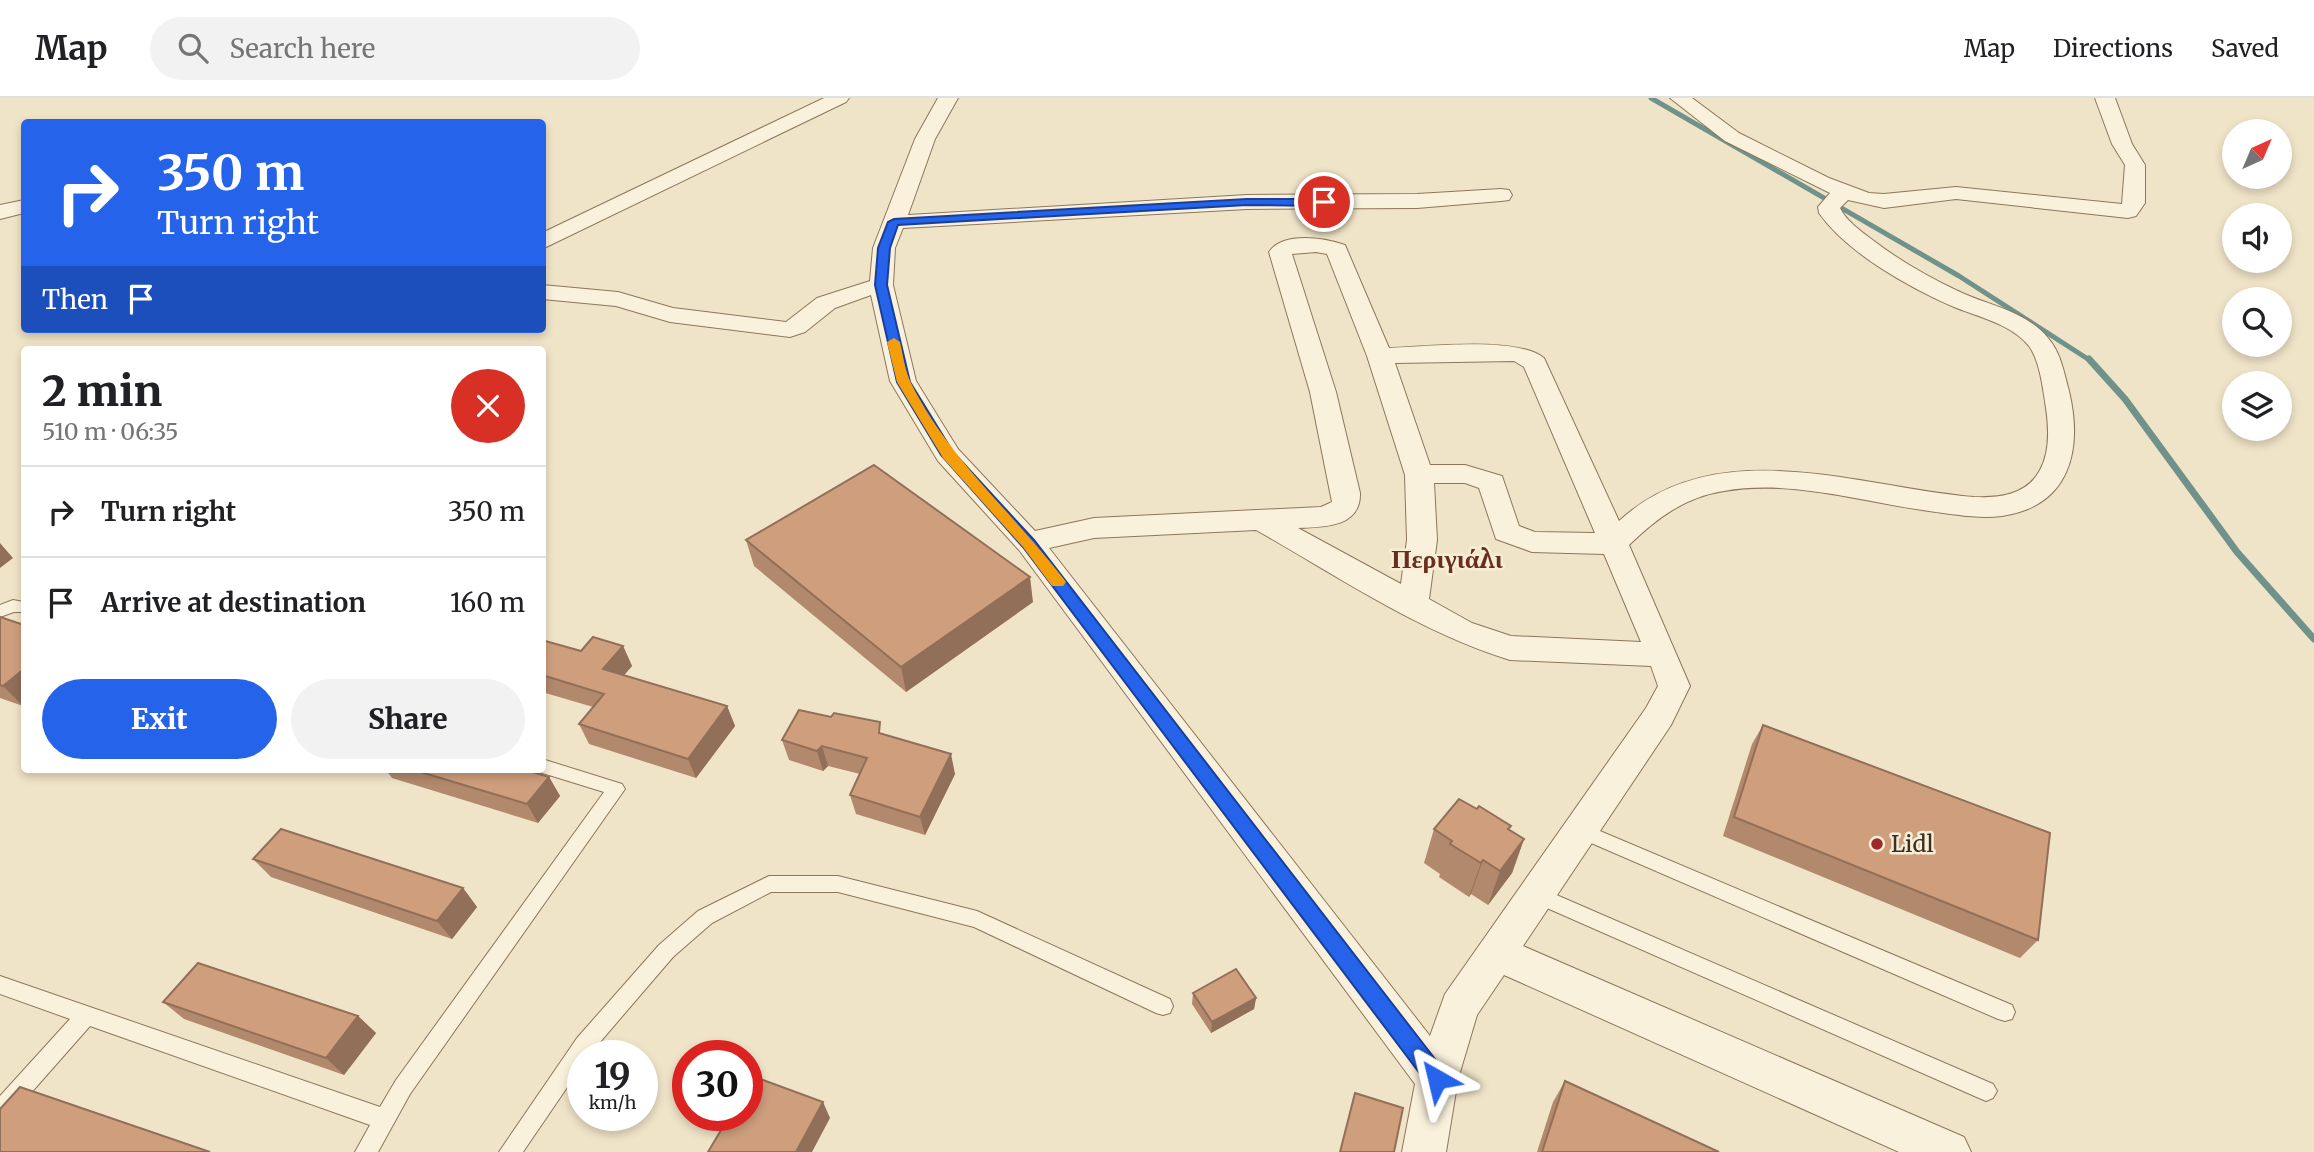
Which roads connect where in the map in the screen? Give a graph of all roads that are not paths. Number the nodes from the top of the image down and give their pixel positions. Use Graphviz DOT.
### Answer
graph roads {
  1 [pos="839,98"];
  2 [pos="948,98"];
  3 [pos="1680,98"];
  4 [pos="2105,98"];
  5 [pos="1501,195"];
  6 [pos="1836,199"];
  7 [pos="21,208"];
  8 [pos="0,212"];
  9 [pos="894,222"];
  10 [pos="546,240"];
  11 [pos="881,285"];
  12 [pos="546,292"];
  13 [pos="1380,356"];
  14 [pos="1419,475"];
  15 [pos="1264,522"];
  16 [pos="1028,543"];
  17 [pos="1612,544"];
  18 [pos="1413,604"];
  19 [pos="21,607"];
  20 [pos="0,611"];
  21 [pos="1663,655"];
  22 [pos="546,767"];
  23 [pos="1581,831"];
  24 [pos="1538,895"];
  25 [pos="1496,954"];
  26 [pos="0,985"];
  27 [pos="1163,1006"];
  28 [pos="2005,1012"];
  29 [pos="87,1015"];
  30 [pos="1437,1079"];
  31 [pos="1986,1091"];
  32 [pos="0,1112"];
  33 [pos="384,1119"];
  34 [pos="366,1152"];
  35 [pos="510,1152"];
  36 [pos="1424,1152"];
  37 [pos="1949,1152"];
  1 -- 10 [label="street"];
  2 -- 9 [label="street"];
  3 -- 6 [label="street"];
  4 -- 6 [label="street"];
  5 -- 9 [label="street"];
  6 -- 17 [label="street"];
  7 -- 8 [label="street"];
  9 -- 11 [label="street"];
  11 -- 12 [label="street"];
  11 -- 16 [label="street"];
  13 -- 14 [label="street"];
  13 -- 15 [label="street"];
  13 -- 17 [label="street"];
  14 -- 17 [label="street"];
  14 -- 18 [label="street"];
  15 -- 16 [label="street"];
  15 -- 18 [label="street"];
  16 -- 30 [label="street"];
  17 -- 21 [label="street"];
  18 -- 21 [label="street"];
  19 -- 20 [label="lane"];
  21 -- 23 [label="street"];
  22 -- 33 [label="lane"];
  23 -- 24 [label="street"];
  23 -- 28 [label="lane"];
  24 -- 25 [label="street"];
  24 -- 31 [label="lane"];
  25 -- 30 [label="street"];
  25 -- 37 [label="street"];
  26 -- 29 [label="lane"];
  27 -- 35 [label="lane"];
  29 -- 32 [label="lane"];
  29 -- 33 [label="lane"];
  30 -- 36 [label="street"];
  33 -- 34 [label="lane"];
}
